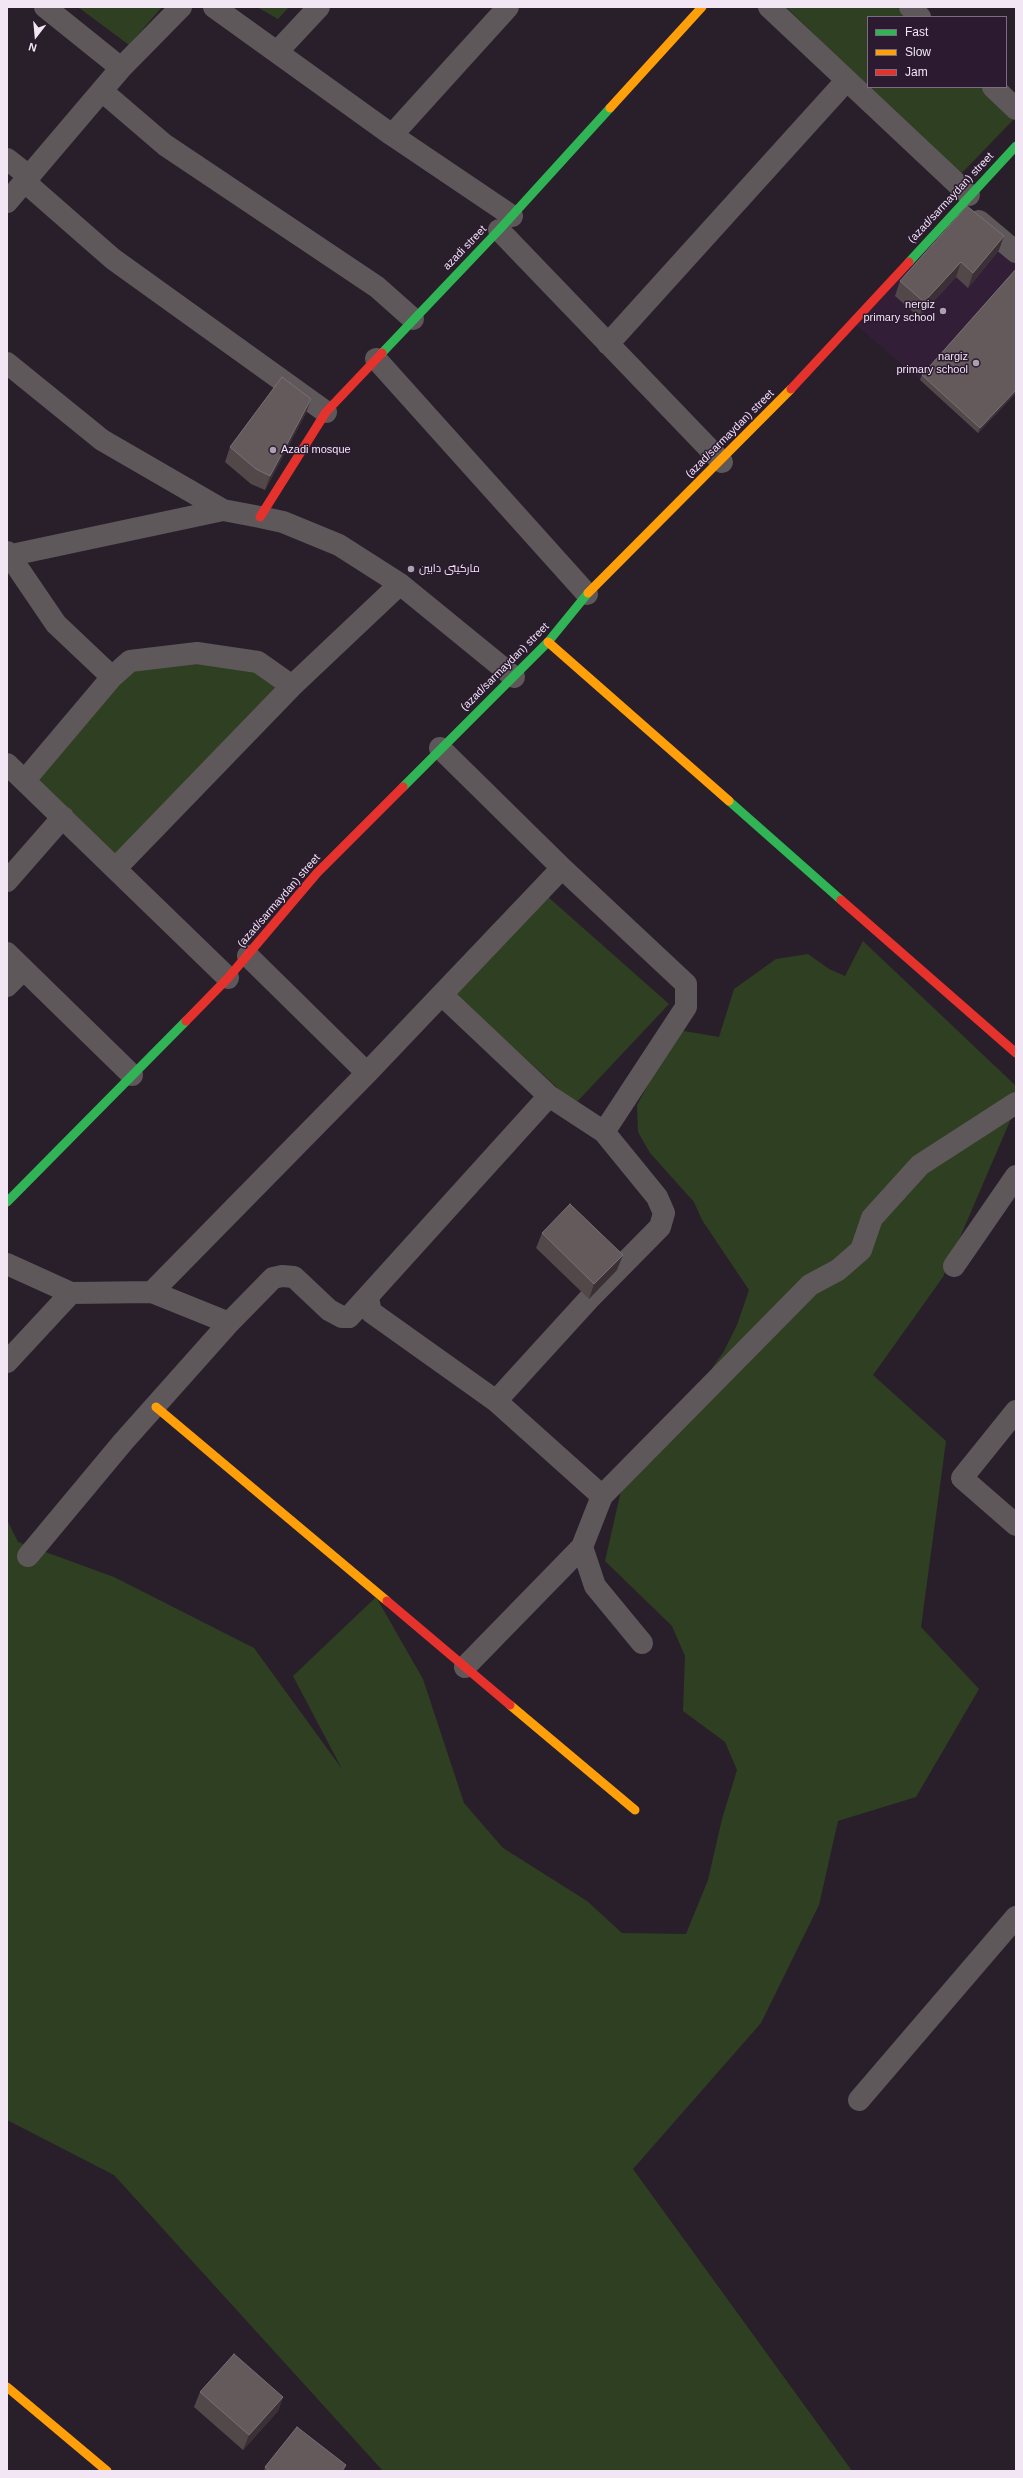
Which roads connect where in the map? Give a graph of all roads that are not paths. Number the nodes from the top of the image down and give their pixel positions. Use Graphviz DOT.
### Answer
graph roads {
  1 [pos="45,7"];
  2 [pos="181,7"];
  3 [pos="214,7"];
  4 [pos="319,7"];
  5 [pos="508,7"];
  6 [pos="702,7"];
  7 [pos="769,7"];
  8 [pos="910,7"];
  9 [pos="919,16"];
  10 [pos="277,52"];
  11 [pos="121,68"];
  12 [pos="846,81"];
  13 [pos="994,88"];
  14 [pos="102,91"];
  15 [pos="1016,109"];
  16 [pos="392,135"];
  17 [pos="1016,146"];
  18 [pos="7,159"];
  19 [pos="27,180"];
  20 [pos="964,200"];
  21 [pos="7,202"];
  22 [pos="505,223"];
  23 [pos="1016,252"];
  24 [pos="413,318"];
  25 [pos="608,344"];
  26 [pos="376,359"];
  27 [pos="7,363"];
  28 [pos="326,412"];
  29 [pos="722,462"];
  30 [pos="223,510"];
  31 [pos="260,517"];
  32 [pos="8,554"];
  33 [pos="400,584"];
  34 [pos="587,594"];
  35 [pos="548,642"];
  36 [pos="112,677"];
  37 [pos="514,677"];
  38 [pos="292,686"];
  39 [pos="440,748"];
  40 [pos="7,764"];
  41 [pos="25,780"];
  42 [pos="63,817"];
  43 [pos="116,868"];
  44 [pos="562,868"];
  45 [pos="7,881"];
  46 [pos="7,953"];
  47 [pos="248,956"];
  48 [pos="23,970"];
  49 [pos="228,978"];
  50 [pos="7,986"];
  51 [pos="442,995"];
  52 [pos="1016,1053"];
  53 [pos="367,1073"];
  54 [pos="132,1075"];
  55 [pos="549,1096"];
  56 [pos="1016,1103"];
  57 [pos="604,1132"];
  58 [pos="1016,1176"];
  59 [pos="7,1202"];
  60 [pos="7,1264"];
  61 [pos="954,1266"];
  62 [pos="152,1292"];
  63 [pos="71,1293"];
  64 [pos="368,1298"];
  65 [pos="225,1327"];
  66 [pos="7,1362"];
  67 [pos="496,1401"];
  68 [pos="156,1407"];
  69 [pos="1016,1411"];
  70 [pos="602,1496"];
  71 [pos="1016,1525"];
  72 [pos="582,1547"];
  73 [pos="28,1556"];
  74 [pos="642,1643"];
  75 [pos="465,1667"];
  76 [pos="635,1810"];
  77 [pos="1016,1917"];
  78 [pos="859,2100"];
  79 [pos="7,2387"];
  80 [pos="107,2471"];
  1 -- 11 [label="street"];
  2 -- 11 [label="street"];
  3 -- 10 [label="street"];
  4 -- 10 [label="street"];
  5 -- 16 [label="street"];
  6 -- 22 [label="street, azadi street"];
  7 -- 12 [label="street"];
  8 -- 9 [label="street"];
  10 -- 16 [label="street"];
  11 -- 14 [label="street"];
  12 -- 20 [label="street"];
  12 -- 25 [label="street"];
  13 -- 15 [label="street"];
  14 -- 19 [label="street"];
  14 -- 24 [label="street"];
  16 -- 22 [label="street"];
  17 -- 20 [label="street, (azad/sarmaydan) street"];
  18 -- 19 [label="street"];
  19 -- 21 [label="street"];
  19 -- 28 [label="street"];
  20 -- 23 [label="street"];
  20 -- 29 [label="street, (azad/sarmaydan) street"];
  22 -- 24 [label="street, azadi street"];
  22 -- 25 [label="street"];
  24 -- 26 [label="street, azadi street"];
  25 -- 29 [label="street"];
  26 -- 28 [label="street, azadi street"];
  26 -- 34 [label="street"];
  27 -- 30 [label="street"];
  28 -- 31 [label="street, azadi street"];
  29 -- 34 [label="street, (azad/sarmaydan) street"];
  30 -- 31 [label="street"];
  30 -- 32 [label="street"];
  31 -- 33 [label="street"];
  32 -- 36 [label="street"];
  33 -- 37 [label="street"];
  33 -- 38 [label="street"];
  34 -- 35 [label="street, (azad/sarmaydan) street"];
  35 -- 37 [label="street, (azad/sarmaydan) street"];
  35 -- 52 [label="street"];
  36 -- 38 [label="street"];
  36 -- 41 [label="street"];
  37 -- 39 [label="street, (azad/sarmaydan) street"];
  38 -- 43 [label="street"];
  39 -- 44 [label="street"];
  39 -- 47 [label="street, (azad/sarmaydan) street"];
  40 -- 41 [label="street"];
  41 -- 42 [label="street"];
  42 -- 43 [label="street"];
  42 -- 45 [label="street"];
  43 -- 49 [label="street"];
  44 -- 51 [label="street"];
  44 -- 57 [label="street"];
  46 -- 48 [label="street"];
  47 -- 49 [label="street, (azad/sarmaydan) street"];
  47 -- 53 [label="street"];
  48 -- 50 [label="street"];
  48 -- 54 [label="street"];
  49 -- 54 [label="street, (azad/sarmaydan) street"];
  51 -- 53 [label="street"];
  51 -- 55 [label="street"];
  53 -- 62 [label="street"];
  54 -- 59 [label="street, (azad/sarmaydan) street"];
  55 -- 57 [label="street"];
  55 -- 64 [label="street"];
  56 -- 70 [label="street"];
  57 -- 67 [label="street"];
  58 -- 61 [label="street"];
  60 -- 63 [label="street"];
  62 -- 63 [label="street"];
  62 -- 65 [label="street"];
  63 -- 66 [label="street"];
  64 -- 65 [label="street"];
  64 -- 67 [label="street"];
  65 -- 68 [label="street"];
  67 -- 70 [label="street"];
  68 -- 73 [label="street"];
  68 -- 75 [label="street"];
  69 -- 71 [label="street"];
  70 -- 72 [label="street"];
  72 -- 74 [label="street"];
  72 -- 75 [label="street"];
  75 -- 76 [label="street"];
  77 -- 78 [label="street"];
  79 -- 80 [label="street"];
}
